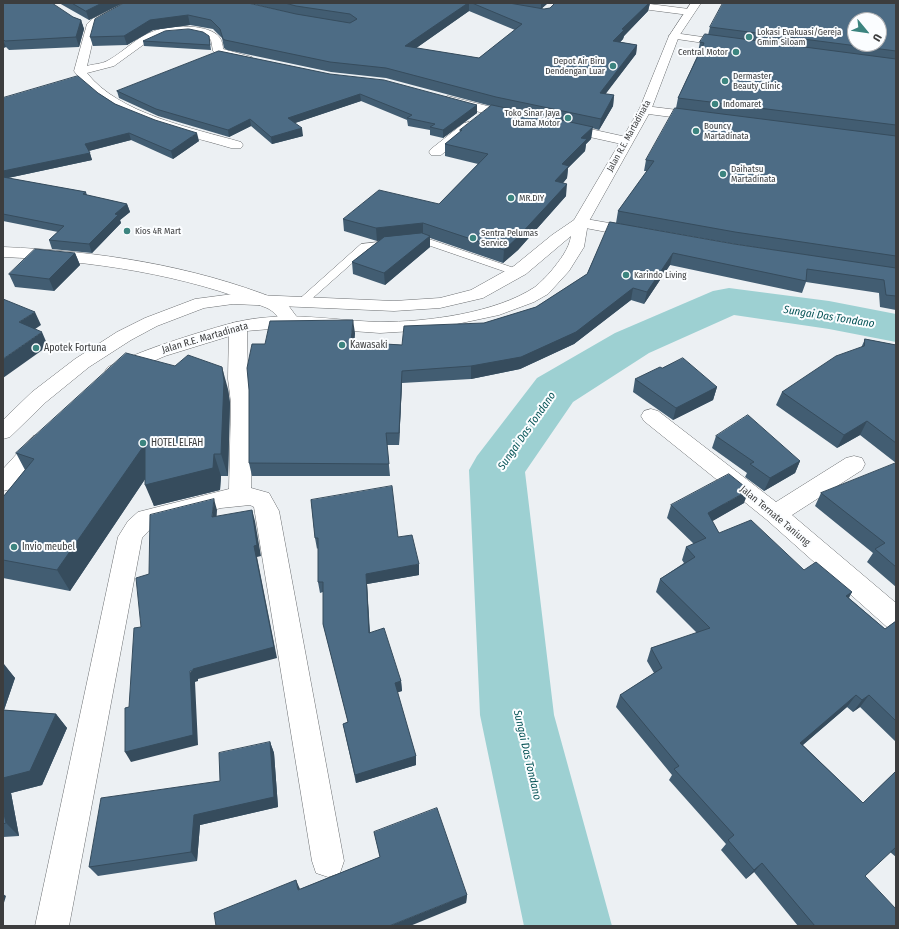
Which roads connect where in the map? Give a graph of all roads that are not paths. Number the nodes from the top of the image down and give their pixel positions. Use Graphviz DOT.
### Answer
graph roads {
  1 [pos="134,3"];
  2 [pos="619,3"];
  3 [pos="692,8"];
  4 [pos="674,36"];
  5 [pos="746,46"];
  6 [pos="256,61"];
  7 [pos="80,71"];
  8 [pos="436,97"];
  9 [pos="645,110"];
  10 [pos="489,111"];
  11 [pos="525,119"];
  12 [pos="716,119"];
  13 [pos="548,124"];
  14 [pos="626,141"];
  15 [pos="236,145"];
  16 [pos="436,152"];
  17 [pos="580,223"];
  18 [pos="650,236"];
  19 [pos="3,252"];
  20 [pos="516,272"];
  21 [pos="262,300"];
  22 [pos="302,302"];
  23 [pos="290,320"];
  24 [pos="238,326"];
  25 [pos="98,383"];
  26 [pos="650,416"];
  27 [pos="54,427"];
  28 [pos="3,432"];
  29 [pos="854,464"];
  30 [pos="3,483"];
  31 [pos="240,495"];
  32 [pos="775,514"];
  33 [pos="896,619"];
  34 [pos="328,861"];
  35 [pos="52,926"];
  1 -- 7 [label="main road"];
  2 -- 3 [label="main road"];
  3 -- 4 [label="main road, Jalan R.E. Martadinata"];
  4 -- 5 [label="main road"];
  4 -- 9 [label="main road, Jalan R.E. Martadinata"];
  6 -- 7 [label="main road"];
  7 -- 15 [label="main road"];
  8 -- 10 [label="main road"];
  9 -- 12 [label="main road"];
  9 -- 14 [label="main road, Jalan R.E. Martadinata"];
  10 -- 11 [label="main road"];
  10 -- 16 [label="main road"];
  13 -- 14 [label="main road"];
  14 -- 17 [label="main road, Jalan R.E. Martadinata"];
  17 -- 18 [label="main road"];
  17 -- 20 [label="main road, Jalan R.E. Martadinata"];
  17 -- 23 [label="main road, Jalan R.E. Martadinata"];
  19 -- 21 [label="main road"];
  20 -- 22 [label="main road, Jalan R.E. Martadinata"];
  20 -- 22 [label="lane"];
  21 -- 22 [label="main road, Jalan R.E. Martadinata"];
  21 -- 23 [label="main road"];
  21 -- 28 [label="main road, Jalan R.E. Martadinata"];
  23 -- 24 [label="main road, Jalan R.E. Martadinata"];
  24 -- 25 [label="main road, Jalan R.E. Martadinata"];
  24 -- 31 [label="main road"];
  26 -- 32 [label="main road, Jalan Ternate Taniung"];
  27 -- 30 [label="main road"];
  29 -- 32 [label="main road"];
  31 -- 34 [label="main road"];
  31 -- 35 [label="main road"];
  32 -- 33 [label="main road, Jalan Ternate Taniung"];
}
